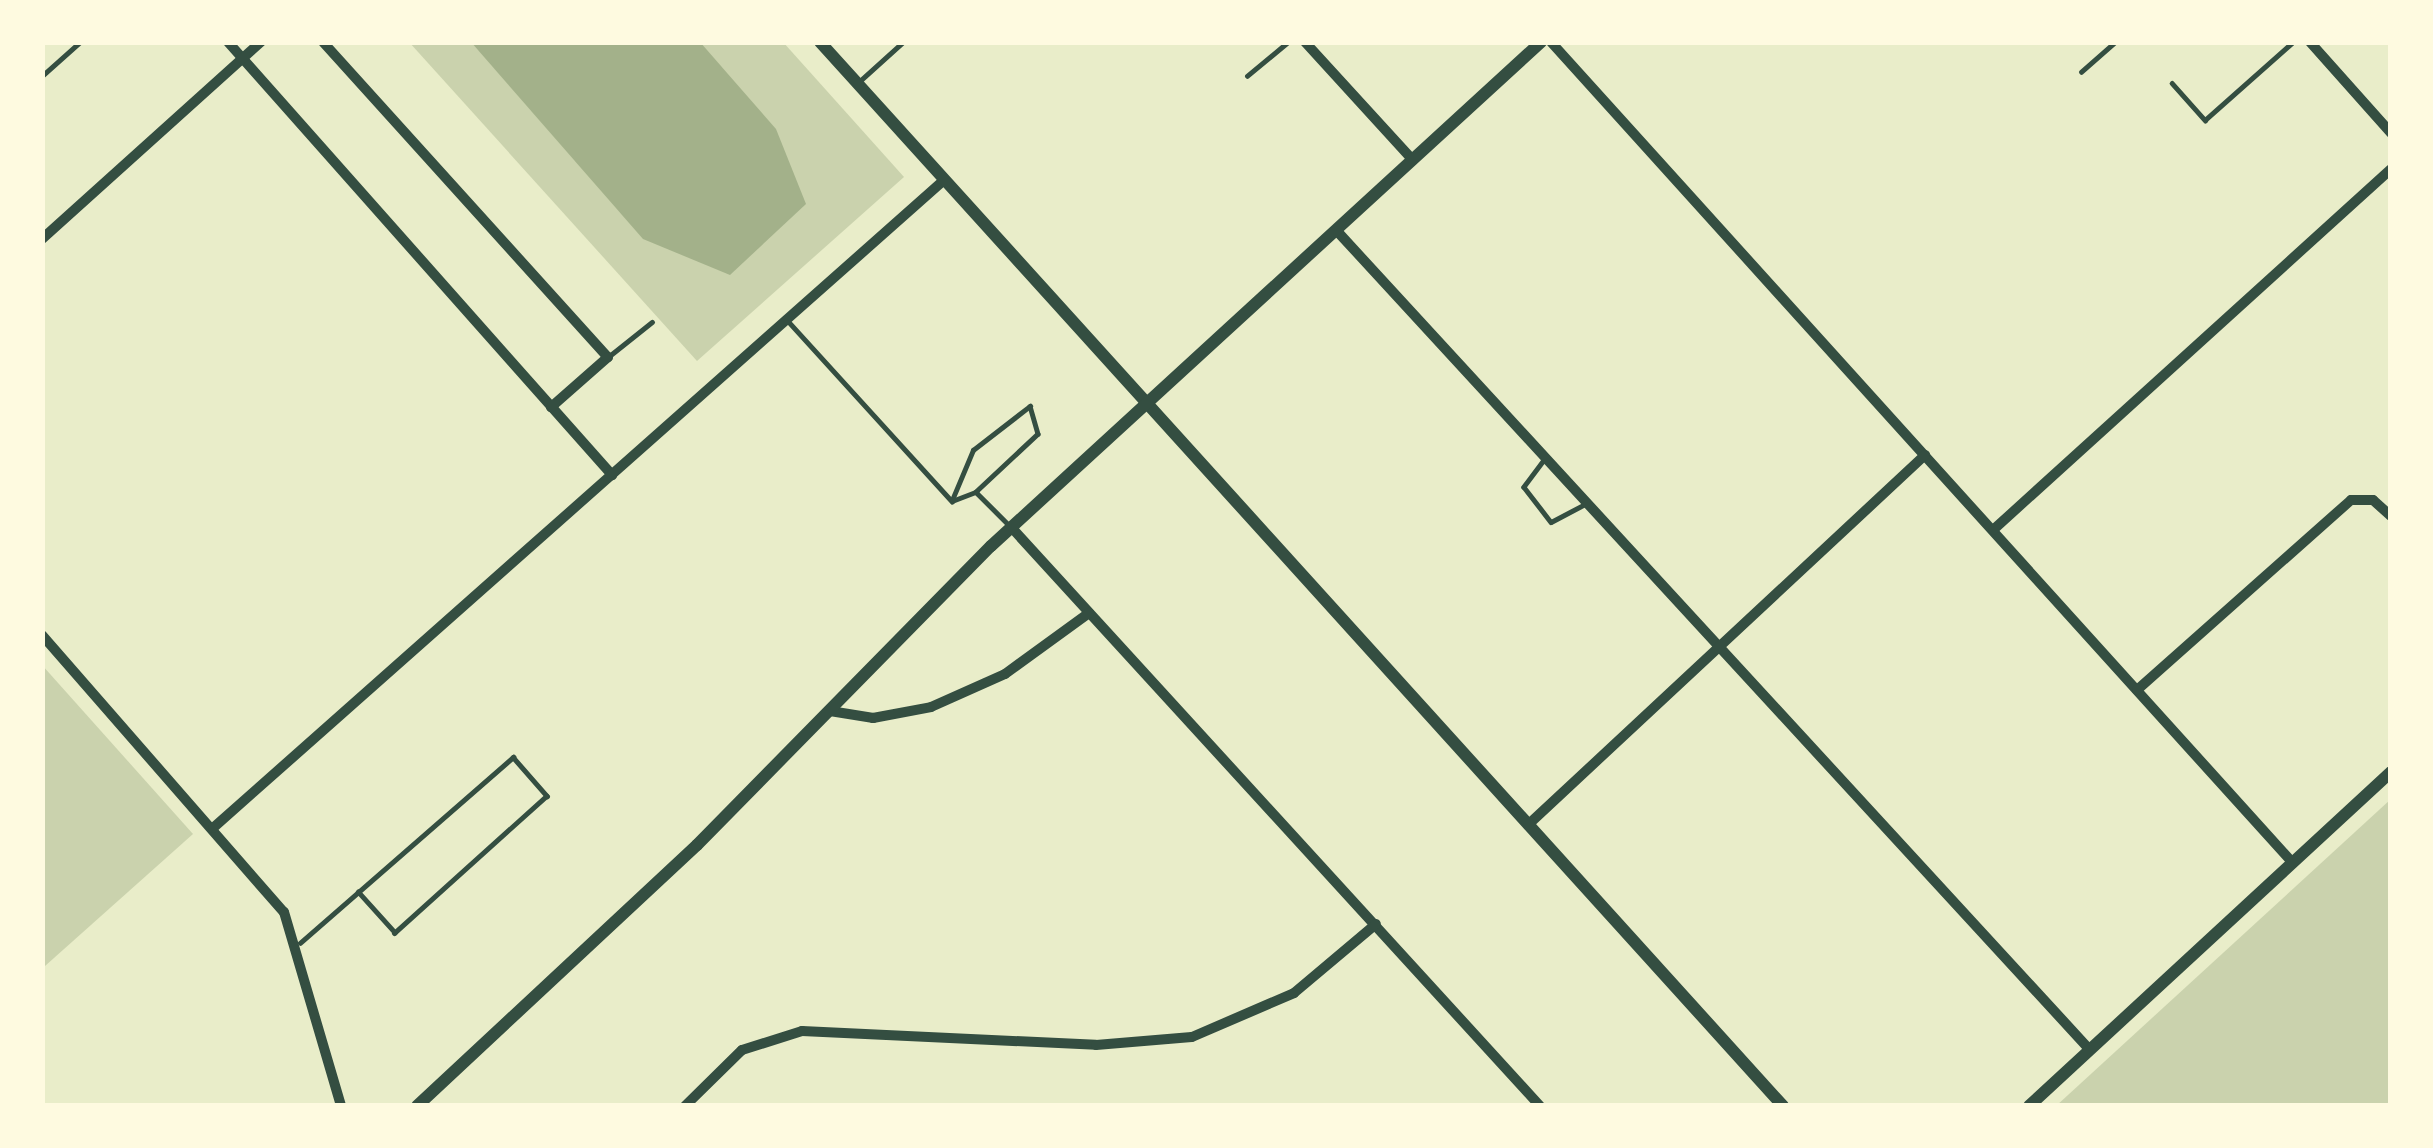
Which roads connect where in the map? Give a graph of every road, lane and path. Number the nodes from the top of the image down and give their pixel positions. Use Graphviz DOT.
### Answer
graph roads {
  1 [pos="80,42"];
  2 [pos="228,42"];
  3 [pos="261,42"];
  4 [pos="323,42"];
  5 [pos="820,42"];
  6 [pos="903,42"];
  7 [pos="1288,42"];
  8 [pos="1306,42"];
  9 [pos="1540,42"];
  10 [pos="1551,42"];
  11 [pos="2114,42"];
  12 [pos="2293,42"];
  13 [pos="2310,42"];
  14 [pos="243,60"];
  15 [pos="2081,72"];
  16 [pos="42,76"];
  17 [pos="1247,76"];
  18 [pos="856,83"];
  19 [pos="2172,83"];
  20 [pos="2391,133"];
  21 [pos="1412,159"];
  22 [pos="2391,169"];
  23 [pos="943,181"];
  24 [pos="1336,230"];
  25 [pos="42,239"];
  26 [pos="787,320"];
  27 [pos="652,322"];
  28 [pos="608,357"];
  29 [pos="1149,398"];
  30 [pos="551,406"];
  31 [pos="1925,455"];
  32 [pos="1546,458"];
  33 [pos="612,475"];
  34 [pos="976,492"];
  35 [pos="952,501"];
  36 [pos="1587,503"];
  37 [pos="2391,516"];
  38 [pos="1011,527"];
  39 [pos="1993,530"];
  40 [pos="1089,613"];
  41 [pos="42,635"];
  42 [pos="1719,646"];
  43 [pos="2137,690"];
  44 [pos="830,711"];
  45 [pos="2391,772"];
  46 [pos="1530,823"];
  47 [pos="213,828"];
  48 [pos="2292,862"];
  49 [pos="358,892"];
  50 [pos="1376,924"];
  51 [pos="299,943"];
  52 [pos="2090,1049"];
  53 [pos="341,1106"];
  54 [pos="417,1106"];
  55 [pos="685,1106"];
  56 [pos="1540,1106"];
  57 [pos="1783,1106"];
  58 [pos="2029,1106"];
  1 -- 16 [label="lane"];
  2 -- 14 [label="street"];
  3 -- 14 [label="street"];
  4 -- 28 [label="street"];
  5 -- 18 [label="street"];
  6 -- 18 [label="lane"];
  7 -- 17 [label="lane"];
  8 -- 21 [label="street"];
  9 -- 21 [label="street"];
  10 -- 31 [label="street"];
  11 -- 15 [label="lane"];
  12 -- 19 [label="lane"];
  13 -- 20 [label="street"];
  14 -- 25 [label="street"];
  14 -- 30 [label="street"];
  18 -- 23 [label="street"];
  21 -- 24 [label="street"];
  22 -- 39 [label="street"];
  23 -- 26 [label="street"];
  23 -- 29 [label="street"];
  24 -- 29 [label="street"];
  24 -- 32 [label="street"];
  26 -- 33 [label="street"];
  26 -- 35 [label="lane"];
  27 -- 28 [label="lane"];
  28 -- 30 [label="street"];
  29 -- 38 [label="street"];
  29 -- 46 [label="street"];
  30 -- 33 [label="street"];
  31 -- 39 [label="street"];
  31 -- 42 [label="street"];
  32 -- 36 [label="street"];
  32 -- 36 [label="lane"];
  33 -- 47 [label="street"];
  34 -- 35 [label="lane"];
  34 -- 35 [label="lane"];
  34 -- 38 [label="lane"];
  36 -- 42 [label="street"];
  37 -- 43 [label="street"];
  38 -- 40 [label="street"];
  38 -- 44 [label="street"];
  39 -- 43 [label="street"];
  40 -- 44 [label="street"];
  40 -- 50 [label="street"];
  41 -- 47 [label="street"];
  42 -- 46 [label="street"];
  42 -- 52 [label="street"];
  43 -- 48 [label="street"];
  44 -- 54 [label="street"];
  45 -- 48 [label="street"];
  46 -- 57 [label="street"];
  47 -- 51 [label="street"];
  48 -- 52 [label="street"];
  49 -- 49 [label="lane"];
  49 -- 51 [label="lane"];
  50 -- 55 [label="street"];
  50 -- 56 [label="street"];
  51 -- 53 [label="street"];
  52 -- 58 [label="street"];
}
